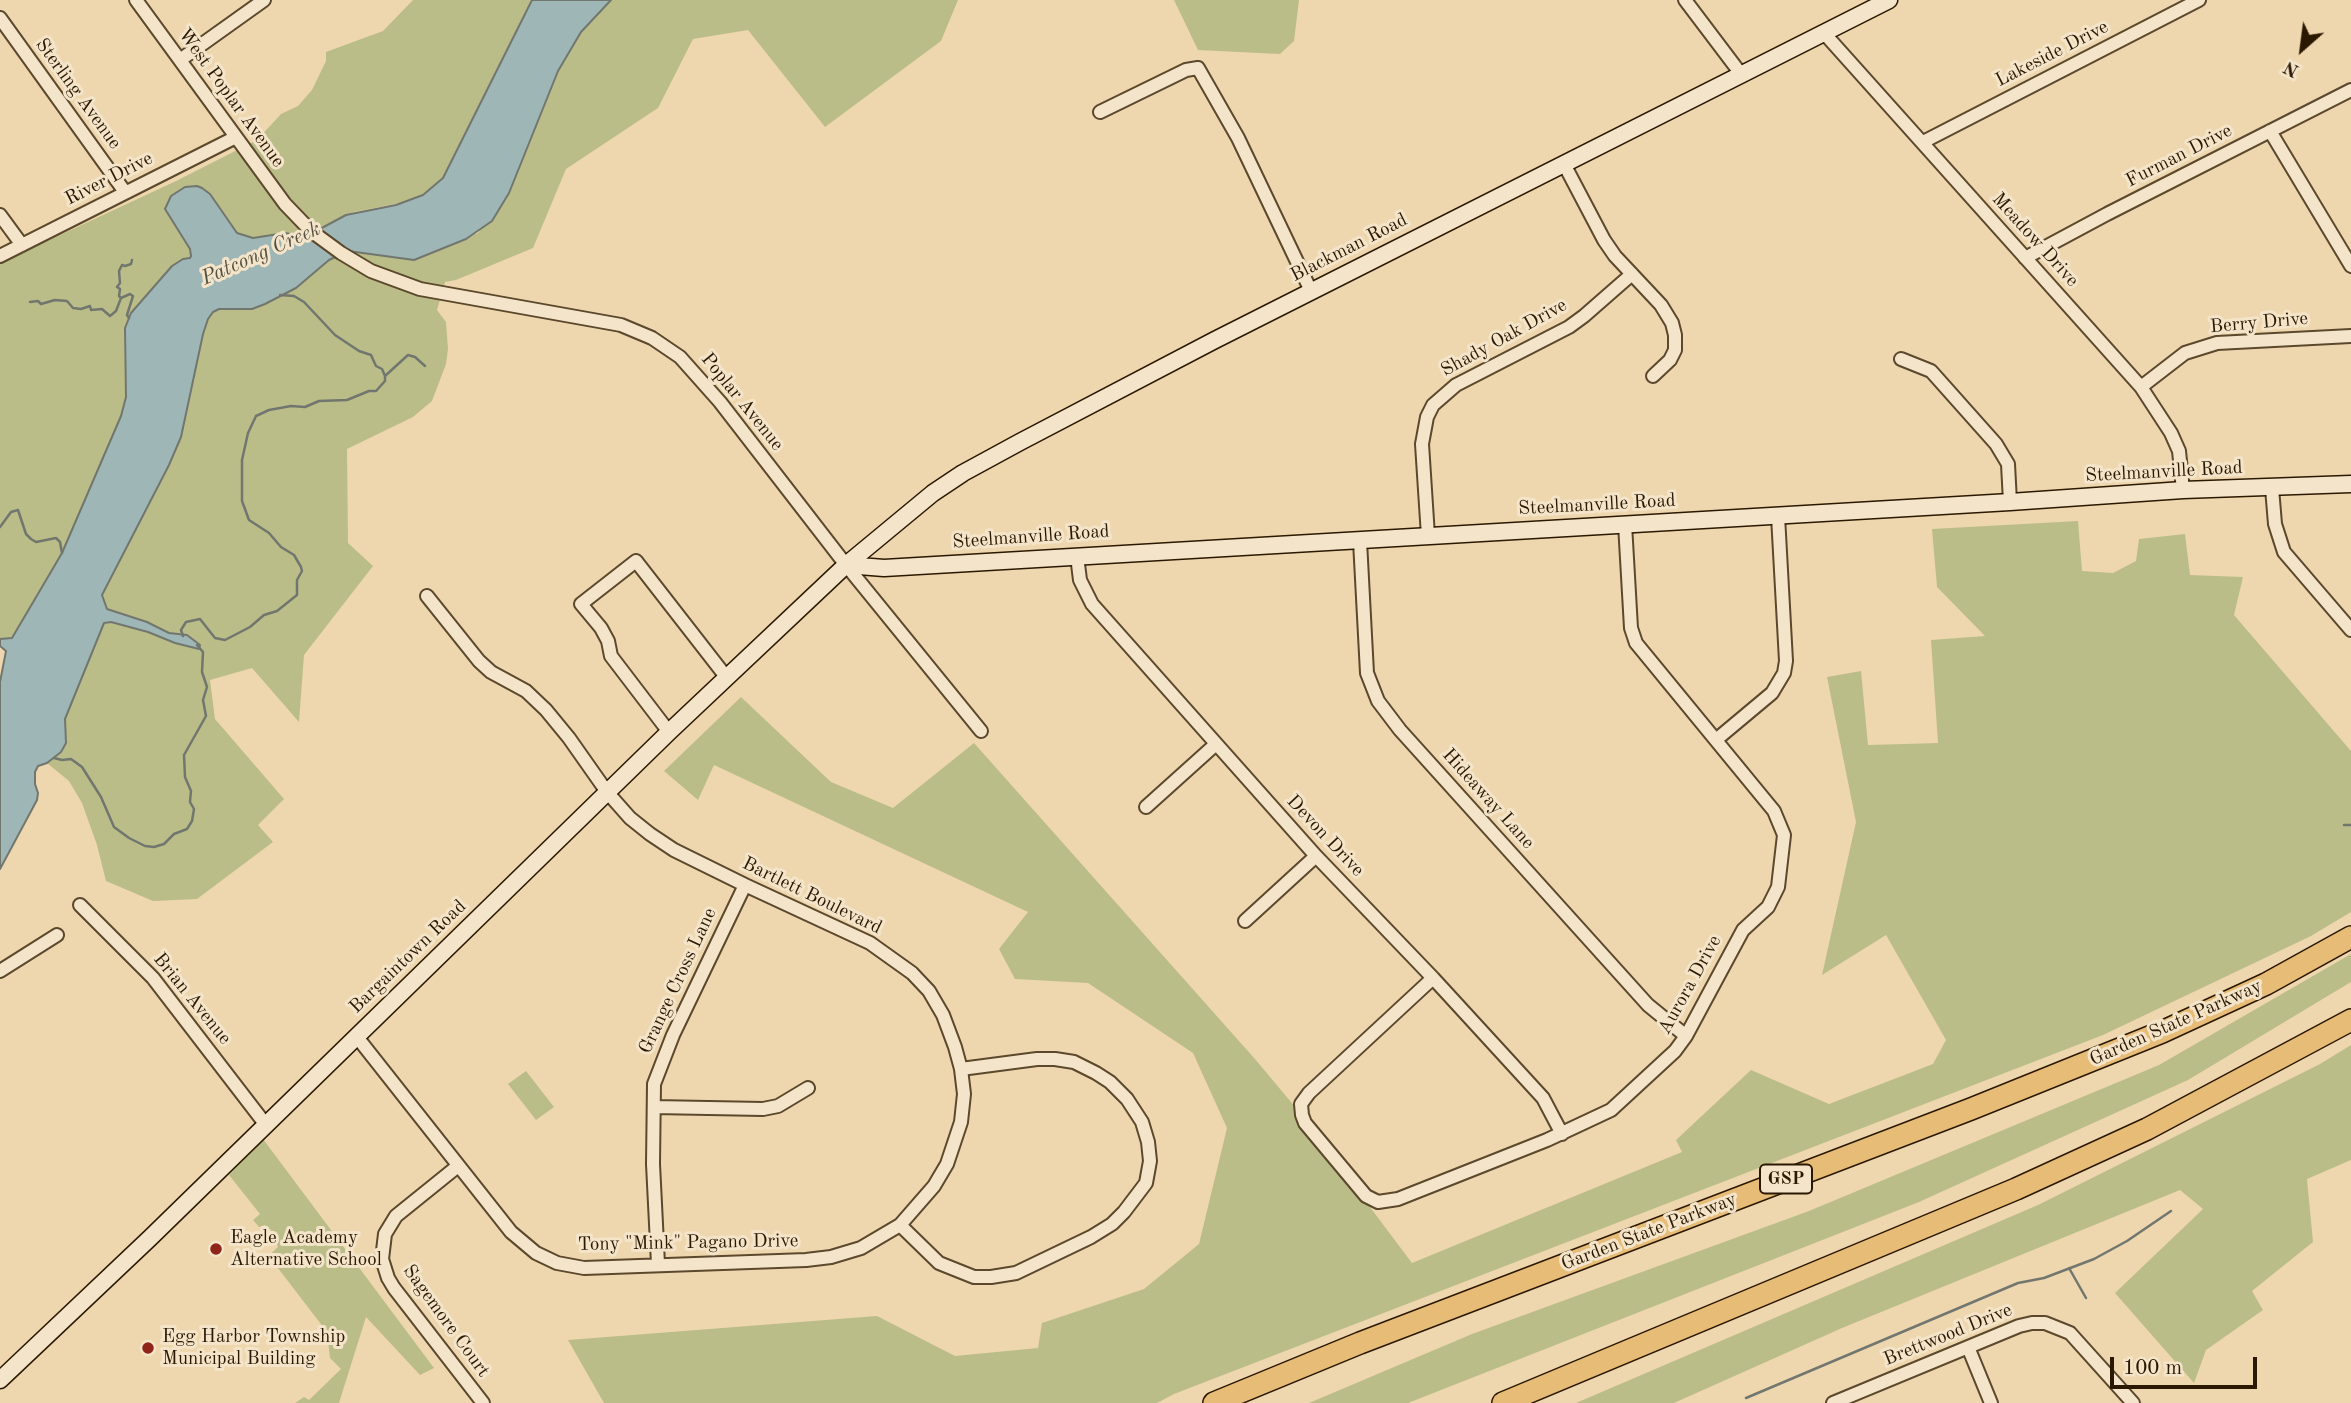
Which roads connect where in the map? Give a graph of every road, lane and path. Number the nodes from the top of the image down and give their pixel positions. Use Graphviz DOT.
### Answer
graph roads {
  1 [pos="136,0"];
  2 [pos="1685,0"];
  3 [pos="1889,0"];
  4 [pos="2199,0"];
  5 [pos="255,3"];
  6 [pos="0,19"];
  7 [pos="1824,33"];
  8 [pos="180,60"];
  9 [pos="1741,74"];
  10 [pos="2351,90"];
  11 [pos="1100,112"];
  12 [pos="2270,131"];
  13 [pos="236,138"];
  14 [pos="1923,142"];
  15 [pos="1564,164"];
  16 [pos="125,192"];
  17 [pos="0,215"];
  18 [pos="297,217"];
  19 [pos="22,245"];
  20 [pos="0,256"];
  21 [pos="2025,258"];
  22 [pos="2351,266"];
  23 [pos="1632,274"];
  24 [pos="1311,291"];
  25 [pos="2351,335"];
  26 [pos="1901,359"];
  27 [pos="1653,376"];
  28 [pos="2141,387"];
  29 [pos="2351,484"];
  30 [pos="2272,488"];
  31 [pos="2183,490"];
  32 [pos="2010,502"];
  33 [pos="1778,516"];
  34 [pos="1625,524"];
  35 [pos="1428,536"];
  36 [pos="1360,541"];
  37 [pos="1077,556"];
  38 [pos="846,565"];
  39 [pos="427,596"];
  40 [pos="2351,630"];
  41 [pos="727,678"];
  42 [pos="981,731"];
  43 [pos="669,732"];
  44 [pos="1717,739"];
  45 [pos="1216,744"];
  46 [pos="607,792"];
  47 [pos="1146,807"];
  48 [pos="1316,856"];
  49 [pos="745,885"];
  50 [pos="80,905"];
  51 [pos="1245,921"];
  52 [pos="57,935"];
  53 [pos="2351,937"];
  54 [pos="0,971"];
  55 [pos="1433,978"];
  56 [pos="2351,1020"];
  57 [pos="1686,1036"];
  58 [pos="357,1037"];
  59 [pos="961,1069"];
  60 [pos="808,1088"];
  61 [pos="654,1107"];
  62 [pos="266,1125"];
  63 [pos="1562,1134"];
  64 [pos="458,1166"];
  65 [pos="900,1225"];
  66 [pos="658,1264"];
  67 [pos="1968,1348"];
  68 [pos="0,1380"];
  69 [pos="483,1403"];
  70 [pos="1214,1403"];
  71 [pos="1503,1403"];
  72 [pos="1833,1403"];
  73 [pos="1991,1403"];
  74 [pos="2133,1403"];
  1 -- 8 [label="street, West Poplar Avenue"];
  2 -- 9 [label="street"];
  3 -- 7 [label="main road, Blackman Road"];
  4 -- 14 [label="street, Lakeside Drive"];
  5 -- 8 [label="street"];
  6 -- 16 [label="street, Sterling Avenue"];
  7 -- 9 [label="main road, Blackman Road"];
  7 -- 14 [label="street, Meadow Drive"];
  8 -- 13 [label="street, West Poplar Avenue"];
  9 -- 15 [label="main road, Blackman Road"];
  10 -- 12 [label="street, Furman Drive"];
  11 -- 24 [label="street"];
  12 -- 21 [label="street, Furman Drive"];
  12 -- 22 [label="street"];
  13 -- 16 [label="street, River Drive"];
  13 -- 18 [label="street, West Poplar Avenue"];
  14 -- 21 [label="street, Meadow Drive"];
  15 -- 23 [label="street"];
  15 -- 24 [label="main road, Blackman Road"];
  16 -- 19 [label="street, River Drive"];
  17 -- 19 [label="street"];
  18 -- 38 [label="street, Poplar Avenue"];
  19 -- 20 [label="street, River Drive"];
  21 -- 28 [label="street, Meadow Drive"];
  23 -- 27 [label="street"];
  23 -- 35 [label="street, Shady Oak Drive"];
  24 -- 38 [label="main road, Blackman Road"];
  25 -- 28 [label="street, Berry Drive"];
  26 -- 32 [label="street"];
  28 -- 31 [label="street, Meadow Drive"];
  29 -- 30 [label="main road, Steelmanville Road"];
  30 -- 31 [label="main road, Steelmanville Road"];
  30 -- 40 [label="street"];
  31 -- 32 [label="main road, Steelmanville Road"];
  32 -- 33 [label="main road, Steelmanville Road"];
  33 -- 34 [label="main road, Steelmanville Road"];
  33 -- 44 [label="street"];
  34 -- 35 [label="main road, Steelmanville Road"];
  34 -- 44 [label="street, Aurora Drive"];
  35 -- 36 [label="main road, Steelmanville Road"];
  36 -- 37 [label="main road, Steelmanville Road"];
  36 -- 57 [label="street, Hideaway Lane"];
  37 -- 38 [label="main road, Steelmanville Road"];
  37 -- 45 [label="street, Devon Drive"];
  38 -- 41 [label="main road, Bargaintown Road"];
  38 -- 42 [label="street, Poplar Avenue"];
  39 -- 46 [label="street, Bartlett Boulevard"];
  41 -- 43 [label="main road, Bargaintown Road"];
  41 -- 43 [label="street"];
  43 -- 46 [label="main road, Bargaintown Road"];
  44 -- 57 [label="street, Aurora Drive"];
  45 -- 47 [label="street"];
  45 -- 48 [label="street, Devon Drive"];
  46 -- 49 [label="street, Bartlett Boulevard"];
  46 -- 58 [label="main road, Bargaintown Road"];
  48 -- 51 [label="street"];
  48 -- 55 [label="street, Devon Drive"];
  49 -- 59 [label="street, Bartlett Boulevard"];
  49 -- 61 [label="street, Grange Cross Lane"];
  50 -- 62 [label="street, Brian Avenue"];
  52 -- 54 [label="street"];
  53 -- 70 [label="highway, Garden State Parkway / GSP"];
  55 -- 63 [label="street, Devon Drive"];
  55 -- 63 [label="street, Aurora Drive"];
  56 -- 71 [label="highway"];
  57 -- 63 [label="street, Aurora Drive"];
  58 -- 62 [label="main road, Bargaintown Road"];
  58 -- 64 [label="street, Tony \"Mink\" Pagano Drive"];
  59 -- 65 [label="street, Tony \"Mink\" Pagano Drive"];
  59 -- 65 [label="street"];
  60 -- 61 [label="street"];
  61 -- 66 [label="street, Grange Cross Lane"];
  62 -- 68 [label="main road, Bargaintown Road"];
  64 -- 66 [label="street, Tony \"Mink\" Pagano Drive"];
  64 -- 69 [label="street, Sagemore Court"];
  65 -- 66 [label="street, Tony \"Mink\" Pagano Drive"];
  67 -- 72 [label="street, Brettwood Drive"];
  67 -- 73 [label="street"];
  67 -- 74 [label="street, Brettwood Drive"];
}
